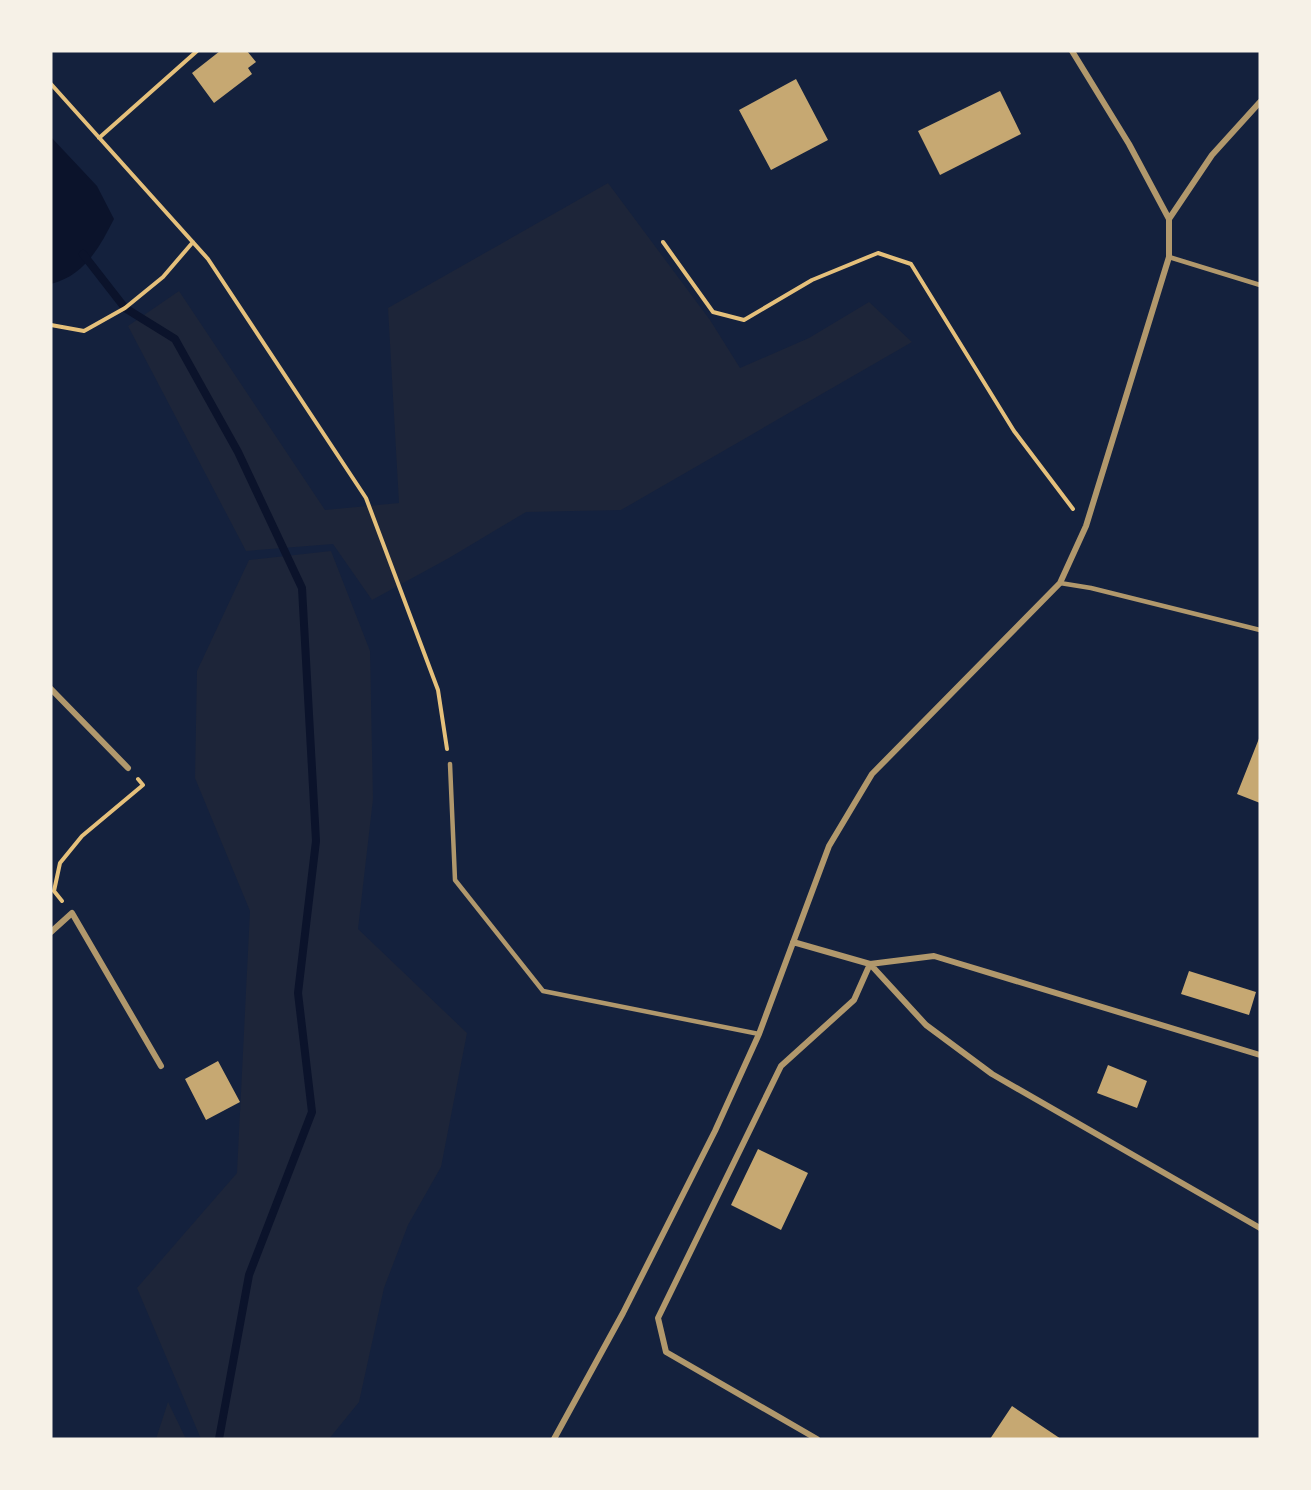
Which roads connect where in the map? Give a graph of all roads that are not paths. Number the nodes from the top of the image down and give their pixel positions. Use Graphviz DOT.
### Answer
graph roads {
  1 [pos="1072,51"];
  2 [pos="1260,102"];
  3 [pos="1169,219"];
  4 [pos="1169,257"];
  5 [pos="1260,285"];
  6 [pos="1060,583"];
  7 [pos="1260,630"];
  8 [pos="51,689"];
  9 [pos="450,764"];
  10 [pos="128,768"];
  11 [pos="51,932"];
  12 [pos="793,942"];
  13 [pos="870,964"];
  14 [pos="759,1034"];
  15 [pos="1260,1054"];
  16 [pos="162,1066"];
  17 [pos="1260,1228"];
  18 [pos="554,1439"];
  19 [pos="817,1439"];
  1 -- 3 [label="street"];
  2 -- 3 [label="street"];
  3 -- 4 [label="street"];
  4 -- 5 [label="lane"];
  4 -- 6 [label="street"];
  6 -- 7 [label="lane"];
  6 -- 12 [label="street"];
  8 -- 10 [label="street"];
  9 -- 14 [label="lane"];
  11 -- 16 [label="street"];
  12 -- 13 [label="street"];
  12 -- 14 [label="street"];
  13 -- 15 [label="street"];
  13 -- 17 [label="street"];
  13 -- 19 [label="street"];
  14 -- 18 [label="street"];
}
